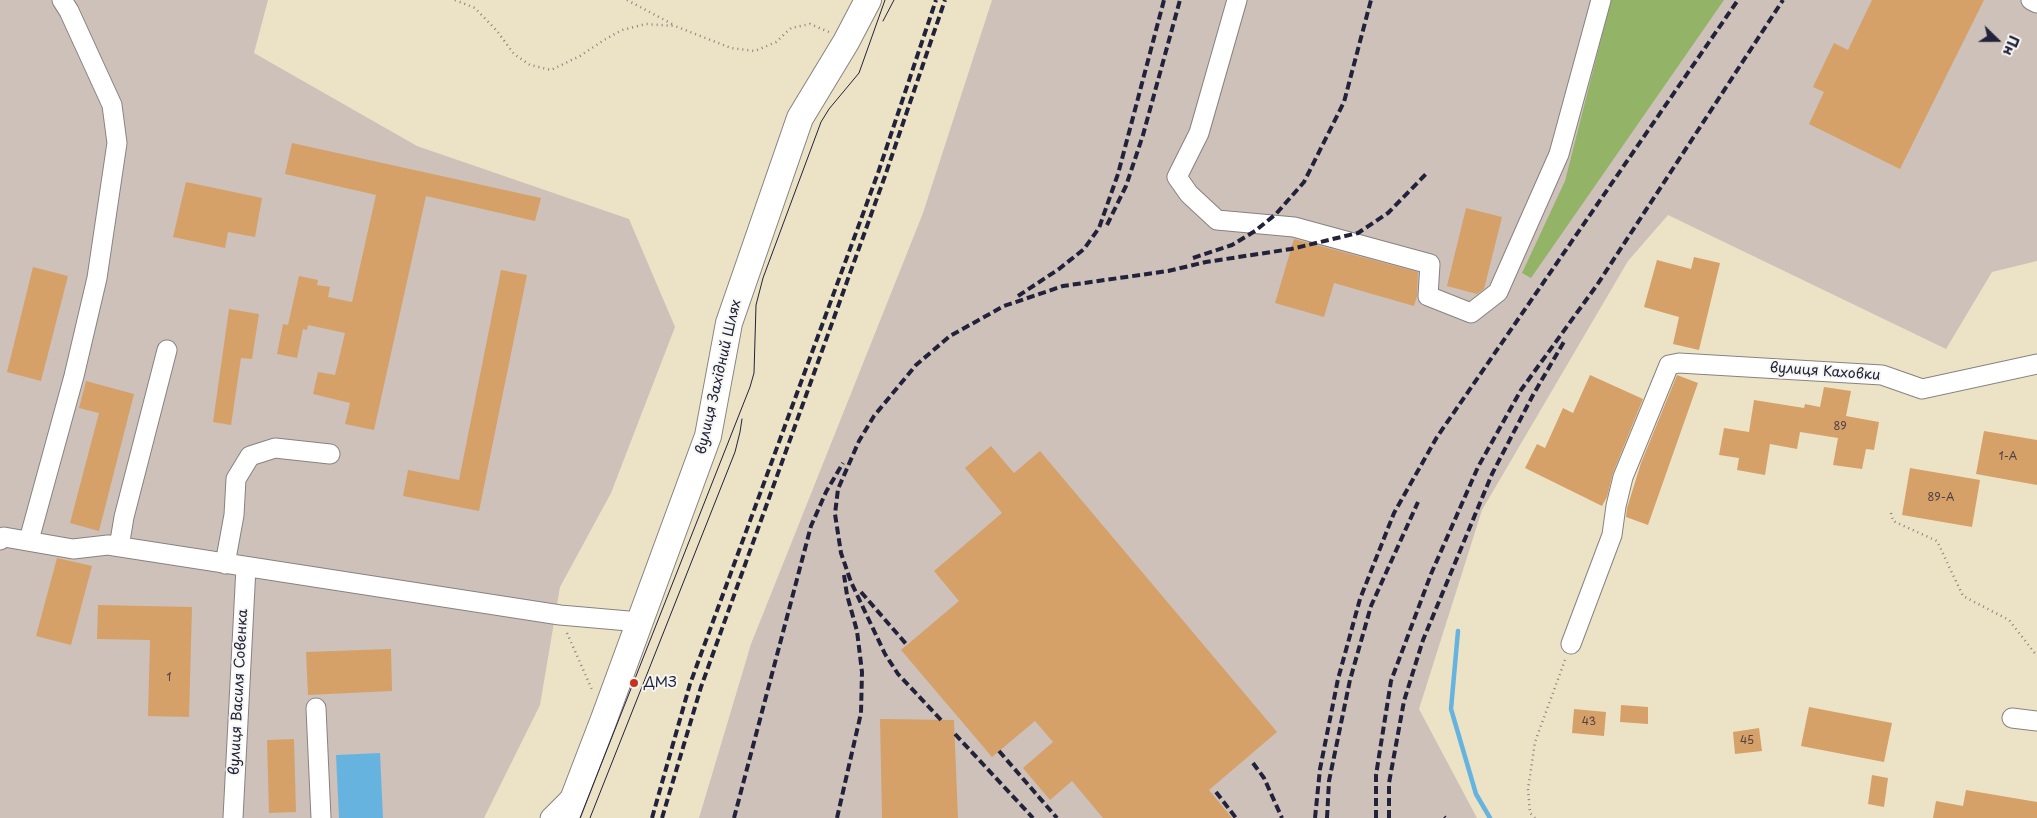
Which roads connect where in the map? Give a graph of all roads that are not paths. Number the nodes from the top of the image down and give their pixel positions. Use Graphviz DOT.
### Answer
graph roads {
  1 [pos="62,0"];
  2 [pos="868,0"];
  3 [pos="1237,0"];
  4 [pos="1601,0"];
  5 [pos="2031,0"];
  6 [pos="2037,3"];
  7 [pos="167,350"];
  8 [pos="2037,364"];
  9 [pos="330,454"];
  10 [pos="0,540"];
  11 [pos="29,540"];
  12 [pos="114,546"];
  13 [pos="225,564"];
  14 [pos="246,567"];
  15 [pos="640,622"];
  16 [pos="1571,644"];
  17 [pos="316,708"];
  18 [pos="2012,718"];
  19 [pos="2037,721"];
  20 [pos="577,792"];
  21 [pos="233,818"];
  22 [pos="321,818"];
  23 [pos="550,818"];
  24 [pos="566,818"];
  1 -- 11 [label="street"];
  2 -- 15 [label="highway, вулиця Західний Шлях"];
  3 -- 4 [label="street"];
  5 -- 6 [label="street"];
  7 -- 12 [label="street"];
  8 -- 16 [label="street, вулиця Каховки"];
  9 -- 13 [label="street"];
  10 -- 11 [label="street"];
  11 -- 12 [label="street"];
  12 -- 13 [label="street"];
  13 -- 14 [label="street"];
  14 -- 15 [label="street"];
  14 -- 21 [label="street, вулиця Василя Совенка"];
  15 -- 20 [label="highway, вулиця Західний Шлях"];
  17 -- 22 [label="street"];
  18 -- 19 [label="street"];
  20 -- 23 [label="street"];
  20 -- 24 [label="highway, вулиця Західний Шлях"];
}
